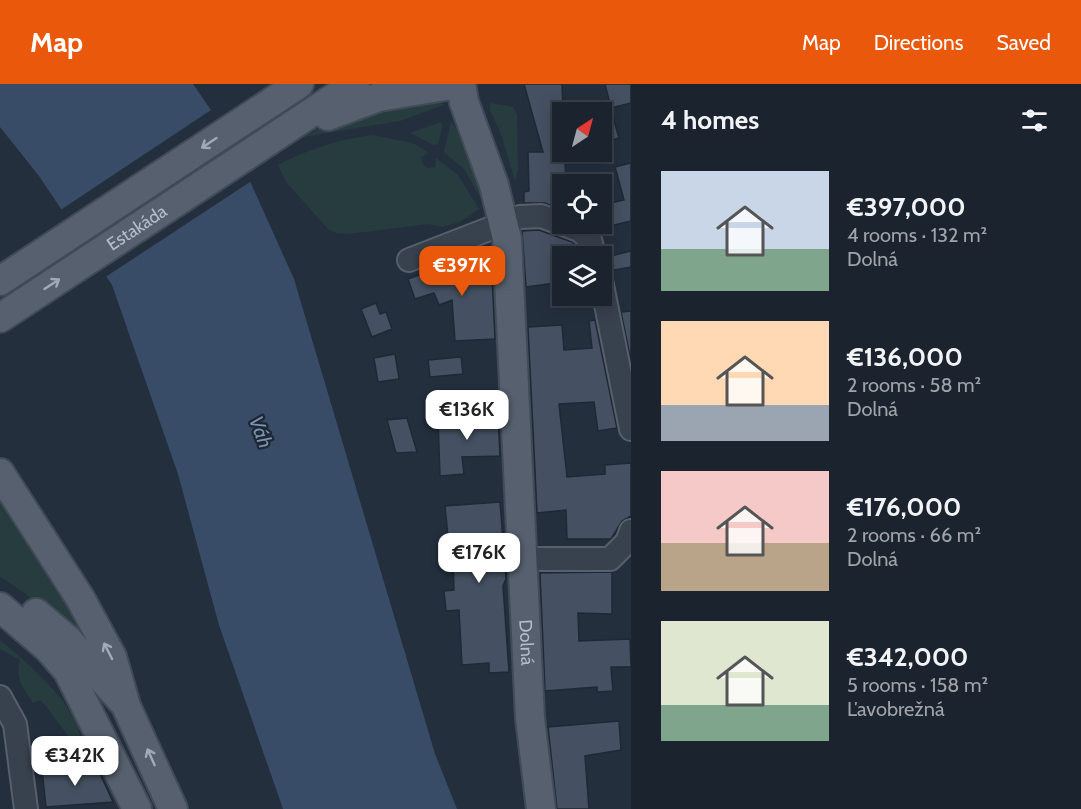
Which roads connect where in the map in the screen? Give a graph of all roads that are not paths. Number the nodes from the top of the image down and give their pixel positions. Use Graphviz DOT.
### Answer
graph roads {
  1 [pos="299,84"];
  2 [pos="355,84"];
  3 [pos="459,84"];
  4 [pos="273,138"];
  5 [pos="504,223"];
  6 [pos="592,246"];
  7 [pos="410,260"];
  8 [pos="0,281"];
  9 [pos="606,306"];
  10 [pos="1,318"];
  11 [pos="631,429"];
  12 [pos="0,473"];
  13 [pos="631,531"];
  14 [pos="522,559"];
  15 [pos="0,588"];
  16 [pos="0,607"];
  17 [pos="0,630"];
  18 [pos="0,697"];
  19 [pos="126,706"];
  20 [pos="92,715"];
  21 [pos="26,809"];
  22 [pos="137,809"];
  23 [pos="173,809"];
  24 [pos="541,809"];
  1 -- 8 [label="main road, Estakáda, one-way"];
  2 -- 4 [label="main road"];
  3 -- 4 [label="main road"];
  3 -- 5 [label="main road, Dolná"];
  10 -- 4 [label="main road, Estakáda, one-way"];
  5 -- 6 [label="street"];
  5 -- 7 [label="street"];
  5 -- 14 [label="main road, Dolná"];
  9 -- 11 [label="street"];
  19 -- 12 [label="main road, one-way"];
  13 -- 14 [label="street"];
  14 -- 24 [label="main road, Dolná"];
  15 -- 19 [label="main road"];
  16 -- 20 [label="main road"];
  17 -- 20 [label="main road"];
  18 -- 21 [label="street"];
  23 -- 19 [label="main road, one-way"];
  20 -- 22 [label="main road"];
}
